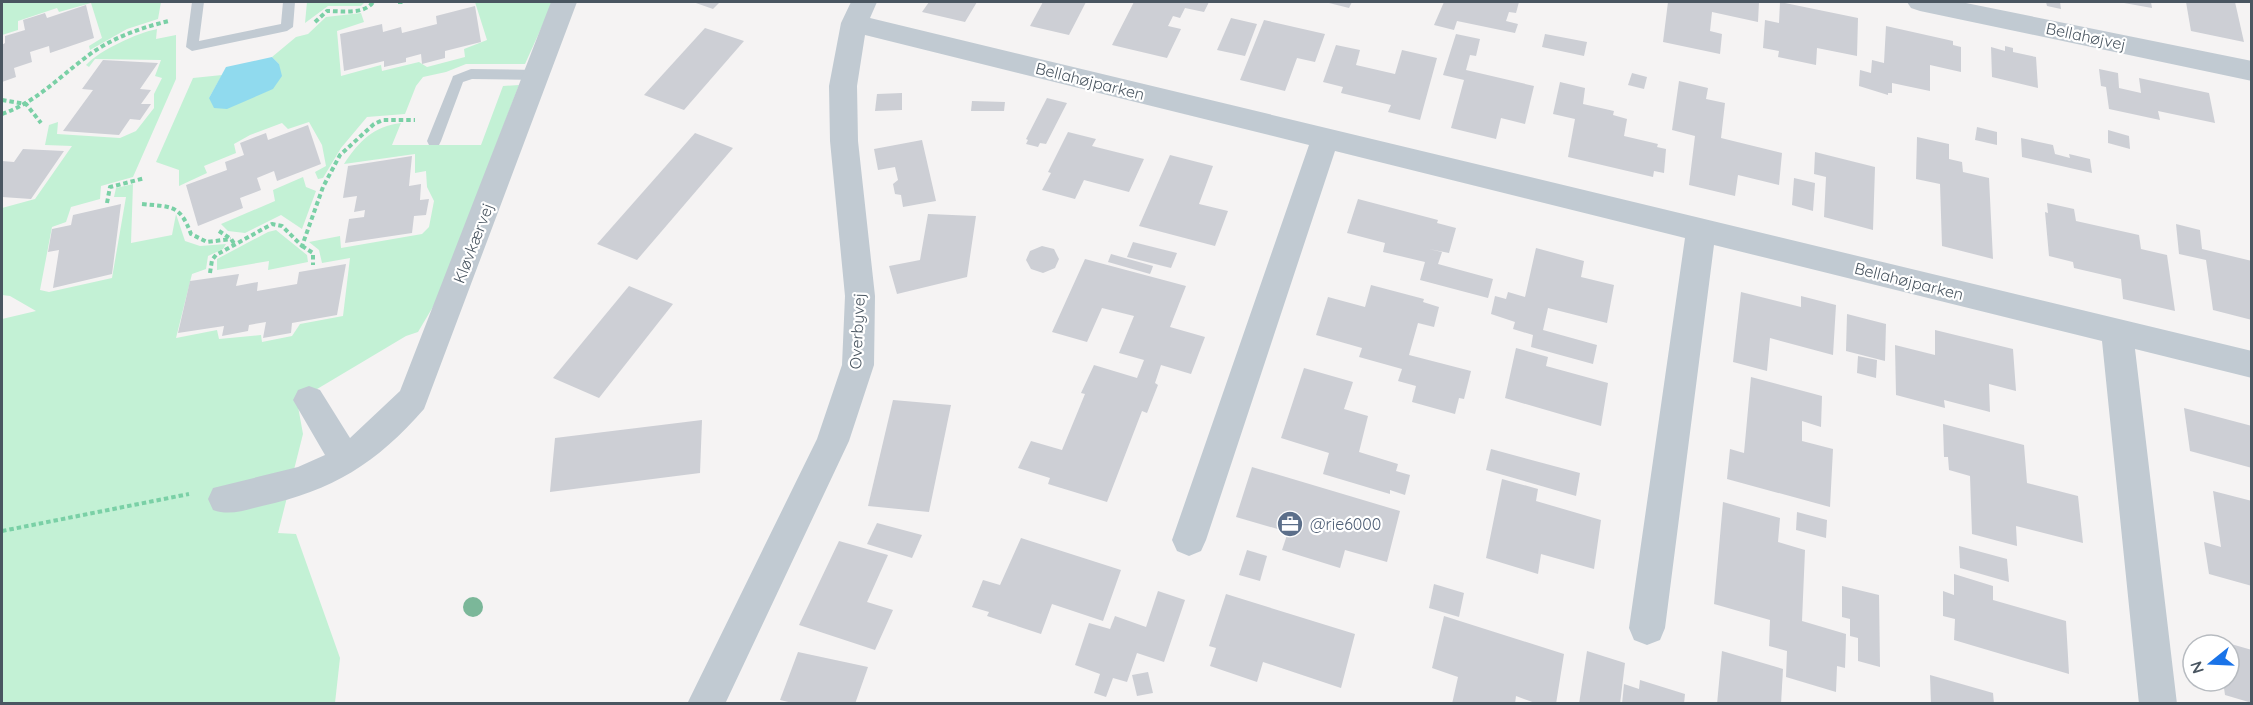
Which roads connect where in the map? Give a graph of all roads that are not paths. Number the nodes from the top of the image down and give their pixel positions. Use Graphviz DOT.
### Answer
graph roads {
  1 [pos="198,2"];
  2 [pos="289,2"];
  3 [pos="564,2"];
  4 [pos="1920,2"];
  5 [pos="859,12"];
  6 [pos="2252,71"];
  7 [pos="538,75"];
  8 [pos="1325,138"];
  9 [pos="434,141"];
  10 [pos="1701,230"];
  11 [pos="2117,332"];
  12 [pos="2252,365"];
  13 [pos="309,400"];
  14 [pos="346,460"];
  15 [pos="225,499"];
  16 [pos="1189,540"];
  17 [pos="1647,628"];
  18 [pos="705,704"];
  19 [pos="2158,704"];
  1 -- 2 [label="lane"];
  3 -- 7 [label="street, Kløvkærvej"];
  4 -- 6 [label="street, Bellahøjvej"];
  5 -- 8 [label="street, Bellahøjparken"];
  5 -- 18 [label="street, Overbyvej"];
  7 -- 9 [label="lane"];
  7 -- 14 [label="street, Kløvkærvej"];
  8 -- 10 [label="street, Bellahøjparken"];
  8 -- 16 [label="street"];
  10 -- 11 [label="street, Bellahøjparken"];
  10 -- 17 [label="street"];
  11 -- 12 [label="street, Bellahøjparken"];
  11 -- 19 [label="street"];
  13 -- 14 [label="street"];
  14 -- 15 [label="street, Kløvkærvej"];
}
